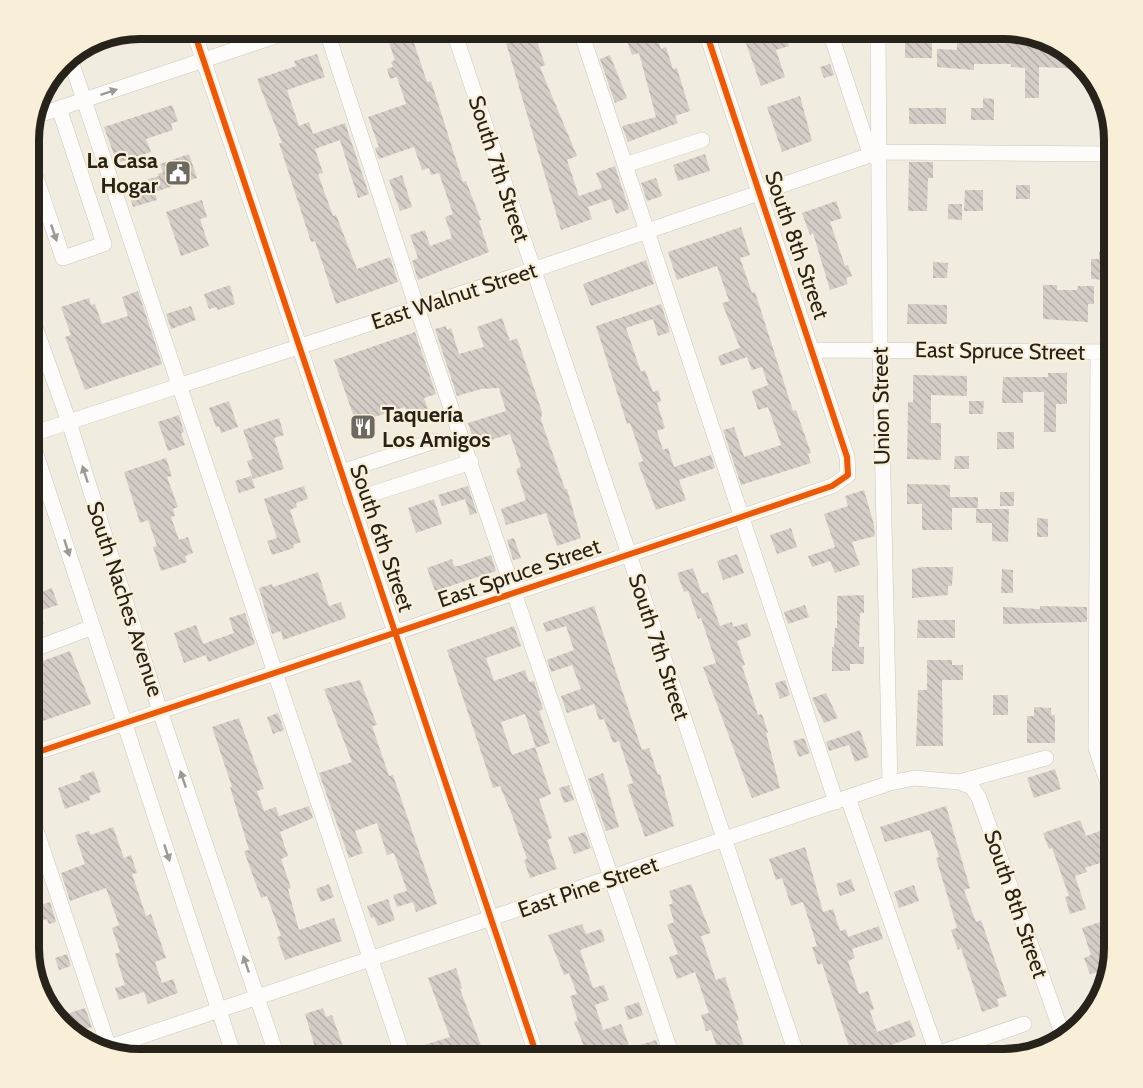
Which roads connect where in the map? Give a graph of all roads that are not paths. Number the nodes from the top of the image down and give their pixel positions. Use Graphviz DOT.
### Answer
graph roads {
  1 [pos="196,39"];
  2 [pos="265,39"];
  3 [pos="330,39"];
  4 [pos="456,39"];
  5 [pos="583,39"];
  6 [pos="708,39"];
  7 [pos="833,39"];
  8 [pos="878,39"];
  9 [pos="203,60"];
  10 [pos="72,65"];
  11 [pos="84,100"];
  12 [pos="59,108"];
  13 [pos="42,114"];
  14 [pos="702,141"];
  15 [pos="874,154"];
  16 [pos="1104,154"];
  17 [pos="625,165"];
  18 [pos="39,187"];
  19 [pos="760,193"];
  20 [pos="647,231"];
  21 [pos="533,270"];
  22 [pos="417,308"];
  23 [pos="39,338"];
  24 [pos="298,347"];
  25 [pos="813,350"];
  26 [pos="880,350"];
  27 [pos="1098,352"];
  28 [pos="1104,352"];
  29 [pos="180,386"];
  30 [pos="69,422"];
  31 [pos="39,431"];
  32 [pos="435,441"];
  33 [pos="471,462"];
  34 [pos="39,464"];
  35 [pos="341,472"];
  36 [pos="848,475"];
  37 [pos="350,501"];
  38 [pos="741,517"];
  39 [pos="629,555"];
  40 [pos="516,593"];
  41 [pos="93,627"];
  42 [pos="395,634"];
  43 [pos="39,647"];
  44 [pos="275,673"];
  45 [pos="160,711"];
  46 [pos="125,723"];
  47 [pos="39,752"];
  48 [pos="1046,758"];
  49 [pos="1104,772"];
  50 [pos="959,782"];
  51 [pos="891,783"];
  52 [pos="842,800"];
  53 [pos="39,840"];
  54 [pos="724,840"];
  55 [pos="612,879"];
  56 [pos="490,920"];
  57 [pos="371,960"];
  58 [pos="257,999"];
  59 [pos="219,1011"];
  60 [pos="1024,1024"];
  61 [pos="1061,1030"];
  62 [pos="103,1042"];
  63 [pos="119,1047"];
  64 [pos="232,1049"];
  65 [pos="274,1049"];
  66 [pos="401,1049"];
  67 [pos="535,1049"];
  68 [pos="670,1049"];
  69 [pos="795,1049"];
  70 [pos="935,1049"];
  71 [pos="959,1049"];
  1 -- 9 [label="street, South 6th Street"];
  2 -- 9 [label="street"];
  3 -- 22 [label="street"];
  4 -- 21 [label="street, South 7th Street"];
  5 -- 17 [label="street"];
  6 -- 19 [label="street, South 8th Street"];
  7 -- 15 [label="street"];
  8 -- 15 [label="street, Union Street"];
  11 -- 9 [label="street, one-way"];
  9 -- 24 [label="street, South 6th Street"];
  10 -- 11 [label="street"];
  11 -- 12 [label="street"];
  11 -- 29 [label="street"];
  12 -- 13 [label="street"];
  18 -- 12 [label="street, one-way"];
  14 -- 17 [label="street"];
  15 -- 16 [label="street, East Walnut Street"];
  15 -- 19 [label="street, East Walnut Street"];
  15 -- 26 [label="street, Union Street"];
  17 -- 20 [label="street"];
  19 -- 20 [label="street, East Walnut Street"];
  19 -- 25 [label="street, South 8th Street"];
  20 -- 21 [label="street, East Walnut Street"];
  20 -- 38 [label="street"];
  21 -- 22 [label="street, East Walnut Street"];
  21 -- 39 [label="street, South 7th Street"];
  22 -- 24 [label="street, East Walnut Street"];
  22 -- 33 [label="street"];
  23 -- 30 [label="street, South Naches Avenue"];
  24 -- 29 [label="street, East Walnut Street"];
  24 -- 35 [label="street, South 6th Street"];
  25 -- 26 [label="street, East Spruce Street"];
  25 -- 36 [label="street, South 8th Street"];
  26 -- 27 [label="street, East Spruce Street"];
  26 -- 51 [label="street, Union Street"];
  27 -- 28 [label="street, East Spruce Street"];
  27 -- 49 [label="street"];
  29 -- 30 [label="street, East Walnut Street"];
  29 -- 44 [label="street"];
  30 -- 31 [label="street, East Walnut Street"];
  45 -- 30 [label="street, South Naches Avenue, one-way"];
  32 -- 35 [label="street"];
  33 -- 37 [label="street"];
  33 -- 40 [label="street"];
  34 -- 41 [label="street, South Naches Avenue, one-way"];
  35 -- 37 [label="street, South 6th Street"];
  36 -- 38 [label="street, East Spruce Street"];
  37 -- 42 [label="street, South 6th Street"];
  38 -- 39 [label="street, East Spruce Street"];
  38 -- 52 [label="street"];
  39 -- 40 [label="street, East Spruce Street"];
  39 -- 54 [label="street, South 7th Street"];
  40 -- 42 [label="street, East Spruce Street"];
  40 -- 55 [label="street"];
  41 -- 43 [label="street"];
  41 -- 46 [label="street, South Naches Avenue"];
  42 -- 44 [label="street, East Spruce Street"];
  42 -- 56 [label="street, South 6th Street"];
  44 -- 45 [label="street, East Spruce Street"];
  44 -- 57 [label="street"];
  45 -- 46 [label="street, East Spruce Street"];
  58 -- 45 [label="street, South Naches Avenue, one-way"];
  46 -- 47 [label="street, East Spruce Street"];
  46 -- 59 [label="street, South Naches Avenue, one-way"];
  48 -- 50 [label="street, East Pine Street"];
  50 -- 51 [label="street, East Pine Street"];
  50 -- 61 [label="street, South 8th Street"];
  51 -- 52 [label="street, East Pine Street"];
  52 -- 54 [label="street, East Pine Street"];
  52 -- 70 [label="street"];
  53 -- 62 [label="street"];
  54 -- 55 [label="street, East Pine Street"];
  54 -- 69 [label="street, South 7th Street"];
  55 -- 56 [label="street, East Pine Street"];
  55 -- 68 [label="street"];
  56 -- 57 [label="street, East Pine Street"];
  56 -- 67 [label="street, South 6th Street"];
  57 -- 58 [label="street, East Pine Street"];
  57 -- 66 [label="street"];
  58 -- 59 [label="street, East Pine Street"];
  58 -- 65 [label="street, South Naches Avenue"];
  59 -- 63 [label="street, East Pine Street"];
  59 -- 64 [label="street, South Naches Avenue"];
  60 -- 71 [label="street"];
}
